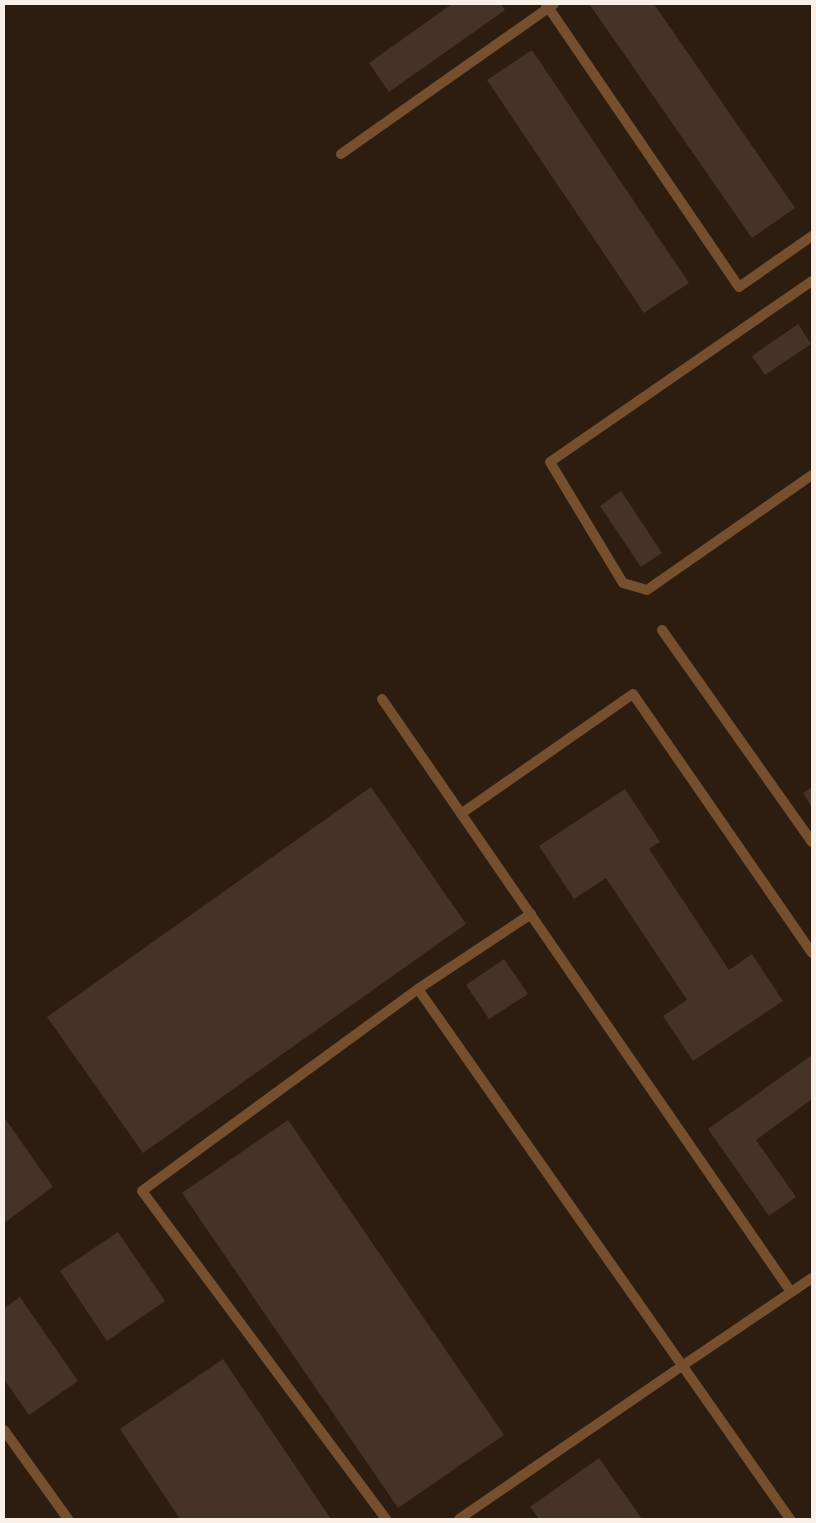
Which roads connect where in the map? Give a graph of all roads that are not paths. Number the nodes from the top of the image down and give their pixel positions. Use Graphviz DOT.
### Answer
graph roads {
  1 [pos="550,5"];
  2 [pos="341,154"];
  3 [pos="812,236"];
  4 [pos="812,281"];
  5 [pos="812,475"];
  6 [pos="662,630"];
  7 [pos="382,699"];
  8 [pos="462,813"];
  9 [pos="812,842"];
  10 [pos="531,914"];
  11 [pos="812,953"];
  12 [pos="418,989"];
  13 [pos="812,1278"];
  14 [pos="791,1292"];
  15 [pos="682,1366"];
  16 [pos="4,1430"];
  17 [pos="68,1519"];
  18 [pos="386,1519"];
  19 [pos="459,1519"];
  20 [pos="790,1519"];
  1 -- 2 [label="lane"];
  1 -- 3 [label="lane"];
  4 -- 5 [label="lane"];
  6 -- 9 [label="lane"];
  7 -- 8 [label="lane"];
  8 -- 10 [label="lane"];
  8 -- 11 [label="lane"];
  10 -- 12 [label="lane"];
  10 -- 14 [label="lane"];
  12 -- 15 [label="lane"];
  12 -- 18 [label="lane"];
  13 -- 14 [label="lane"];
  14 -- 15 [label="lane"];
  15 -- 19 [label="lane"];
  15 -- 20 [label="lane"];
  16 -- 17 [label="lane"];
}
